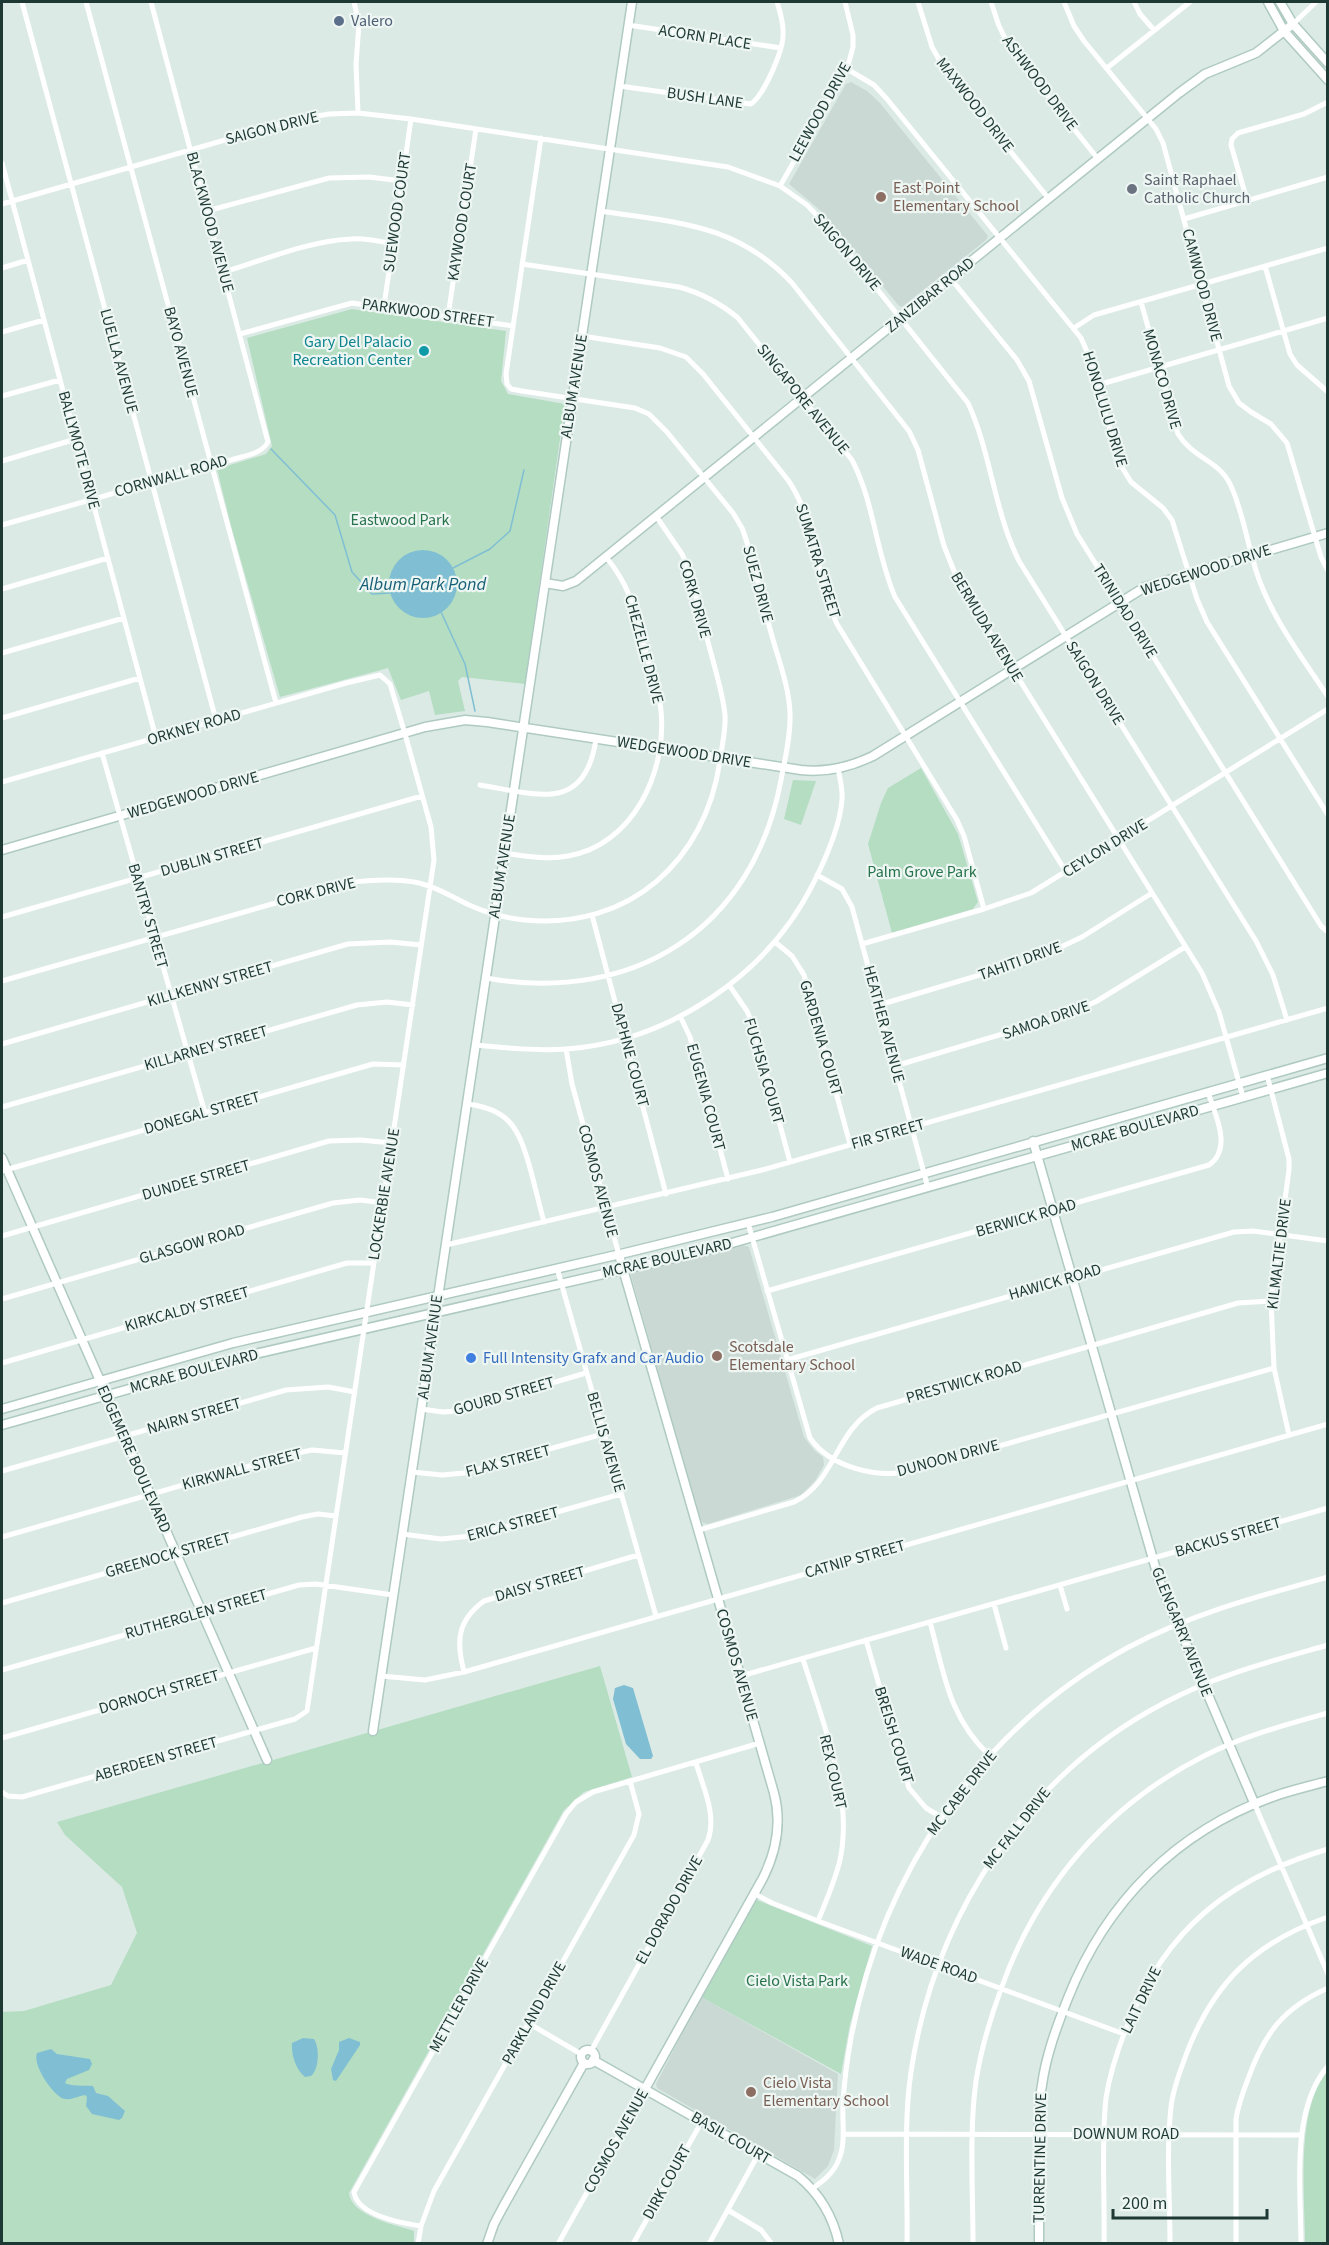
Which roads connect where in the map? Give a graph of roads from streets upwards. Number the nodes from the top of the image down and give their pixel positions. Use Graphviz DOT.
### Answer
graph roads {
  1 [pos="22,2"];
  2 [pos="86,2"];
  3 [pos="151,2"];
  4 [pos="354,2"];
  5 [pos="632,2"];
  6 [pos="777,2"];
  7 [pos="845,2"];
  8 [pos="918,2"];
  9 [pos="992,2"];
  10 [pos="1064,2"];
  11 [pos="1134,2"];
  12 [pos="1190,2"];
  13 [pos="1268,2"];
  14 [pos="1280,2"];
  15 [pos="1316,2"];
  16 [pos="1293,24"];
  17 [pos="628,25"];
  18 [pos="1154,30"];
  19 [pos="1284,31"];
  20 [pos="781,48"];
  21 [pos="1328,63"];
  22 [pos="1107,68"];
  23 [pos="847,69"];
  24 [pos="1328,80"];
  25 [pos="619,86"];
  26 [pos="1328,102"];
  27 [pos="358,112"];
  28 [pos="411,119"];
  29 [pos="1147,119"];
  30 [pos="476,129"];
  31 [pos="541,138"];
  32 [pos="610,148"];
  33 [pos="191,149"];
  34 [pos="1098,159"];
  35 [pos="2,163"];
  36 [pos="131,167"];
  37 [pos="1328,177"];
  38 [pos="402,181"];
  39 [pos="72,184"];
  40 [pos="780,186"];
  41 [pos="1049,199"];
  42 [pos="1247,200"];
  43 [pos="12,201"];
  44 [pos="2,204"];
  45 [pos="207,211"];
  46 [pos="601,211"];
  47 [pos="1184,219"];
  48 [pos="1000,238"];
  49 [pos="393,244"];
  50 [pos="1328,248"];
  51 [pos="28,260"];
  52 [pos="522,264"];
  53 [pos="1265,266"];
  54 [pos="2,268"];
  55 [pos="224,272"];
  56 [pos="591,273"];
  57 [pos="951,279"];
  58 [pos="1201,284"];
  59 [pos="1141,302"];
  60 [pos="384,306"];
  61 [pos="448,316"];
  62 [pos="901,318"];
  63 [pos="1328,318"];
  64 [pos="44,320"];
  65 [pos="513,326"];
  66 [pos="1074,328"];
  67 [pos="1283,331"];
  68 [pos="2,332"];
  69 [pos="240,334"];
  70 [pos="582,336"];
  71 [pos="1219,350"];
  72 [pos="853,358"];
  73 [pos="1158,367"];
  74 [pos="60,380"];
  75 [pos="1098,385"];
  76 [pos="1328,392"];
  77 [pos="2,396"];
  78 [pos="572,398"];
  79 [pos="803,398"];
  80 [pos="754,437"];
  81 [pos="76,439"];
  82 [pos="268,442"];
  83 [pos="2,461"];
  84 [pos="212,465"];
  85 [pos="705,478"];
  86 [pos="152,482"];
  87 [pos="92,499"];
  88 [pos="656,516"];
  89 [pos="2,525"];
  90 [pos="1328,533"];
  91 [pos="1315,536"];
  92 [pos="1252,555"];
  93 [pos="606,557"];
  94 [pos="108,558"];
  95 [pos="1328,571"];
  96 [pos="1188,573"];
  97 [pos="544,583"];
  98 [pos="2,589"];
  99 [pos="1119,602"];
  100 [pos="124,618"];
  101 [pos="1066,635"];
  102 [pos="2,653"];
  103 [pos="1012,669"];
  104 [pos="385,677"];
  105 [pos="140,678"];
  106 [pos="1328,697"];
  107 [pos="959,702"];
  108 [pos="276,703"];
  109 [pos="1328,709"];
  110 [pos="2,718"];
  111 [pos="216,720"];
  112 [pos="524,728"];
  113 [pos="405,734"];
  114 [pos="906,736"];
  115 [pos="156,738"];
  116 [pos="596,739"];
  117 [pos="1280,739"];
  118 [pos="658,748"];
  119 [pos="102,753"];
  120 [pos="720,758"];
  121 [pos="783,767"];
  122 [pos="838,768"];
  123 [pos="1226,772"];
  124 [pos="2,782"];
  125 [pos="480,784"];
  126 [pos="514,790"];
  127 [pos="422,796"];
  128 [pos="1172,806"];
  129 [pos="1328,815"];
  130 [pos="120,816"];
  131 [pos="1119,839"];
  132 [pos="2,850"];
  133 [pos="504,853"];
  134 [pos="1066,872"];
  135 [pos="818,875"];
  136 [pos="138,878"];
  137 [pos="431,886"];
  138 [pos="1152,893"];
  139 [pos="984,909"];
  140 [pos="495,915"];
  141 [pos="592,915"];
  142 [pos="2,917"];
  143 [pos="1328,932"];
  144 [pos="154,937"];
  145 [pos="775,942"];
  146 [pos="862,944"];
  147 [pos="421,945"];
  148 [pos="1185,947"];
  149 [pos="608,976"];
  150 [pos="486,978"];
  151 [pos="2,981"];
  152 [pos="729,985"];
  153 [pos="171,995"];
  154 [pos="413,1005"];
  155 [pos="879,1005"];
  156 [pos="1328,1008"];
  157 [pos="680,1016"];
  158 [pos="1287,1020"];
  159 [pos="1226,1037"];
  160 [pos="625,1038"];
  161 [pos="2,1044"];
  162 [pos="476,1045"];
  163 [pos="566,1049"];
  164 [pos="188,1053"];
  165 [pos="1328,1058"];
  166 [pos="404,1065"];
  167 [pos="895,1066"];
  168 [pos="1328,1073"];
  169 [pos="1267,1075"];
  170 [pos="1239,1083"];
  171 [pos="1271,1090"];
  172 [pos="1208,1092"];
  173 [pos="1243,1097"];
  174 [pos="467,1104"];
  175 [pos="1213,1106"];
  176 [pos="2,1107"];
  177 [pos="205,1113"];
  178 [pos="911,1127"];
  179 [pos="1034,1142"];
  180 [pos="392,1143"];
  181 [pos="850,1144"];
  182 [pos="1038,1156"];
  183 [pos="2,1158"];
  184 [pos="790,1162"];
  185 [pos="4,1170"];
  186 [pos="924,1174"];
  187 [pos="728,1179"];
  188 [pos="928,1188"];
  189 [pos="666,1194"];
  190 [pos="384,1203"];
  191 [pos="606,1209"];
  192 [pos="1053,1210"];
  193 [pos="544,1222"];
  194 [pos="748,1223"];
  195 [pos="32,1227"];
  196 [pos="1279,1234"];
  197 [pos="2,1236"];
  198 [pos="752,1238"];
  199 [pos="1328,1241"];
  200 [pos="445,1245"];
  201 [pos="619,1255"];
  202 [pos="374,1263"];
  203 [pos="557,1268"];
  204 [pos="623,1269"];
  205 [pos="1073,1277"];
  206 [pos="502,1281"];
  207 [pos="57,1283"];
  208 [pos="561,1283"];
  209 [pos="767,1292"];
  210 [pos="437,1296"];
  211 [pos="505,1296"];
  212 [pos="2,1299"];
  213 [pos="1271,1301"];
  214 [pos="435,1312"];
  215 [pos="367,1313"];
  216 [pos="365,1328"];
  217 [pos="82,1340"];
  218 [pos="1092,1345"];
  219 [pos="787,1359"];
  220 [pos="2,1363"];
  221 [pos="1275,1368"];
  222 [pos="586,1373"];
  223 [pos="100,1381"];
  224 [pos="355,1392"];
  225 [pos="105,1395"];
  226 [pos="421,1408"];
  227 [pos="2,1409"];
  228 [pos="1112,1412"];
  229 [pos="1328,1424"];
  230 [pos="2,1425"];
  231 [pos="603,1434"];
  232 [pos="1289,1435"];
  233 [pos="124,1436"];
  234 [pos="345,1453"];
  235 [pos="834,1457"];
  236 [pos="2,1471"];
  237 [pos="412,1472"];
  238 [pos="1131,1479"];
  239 [pos="621,1494"];
  240 [pos="150,1495"];
  241 [pos="1328,1508"];
  242 [pos="336,1516"];
  243 [pos="699,1530"];
  244 [pos="402,1534"];
  245 [pos="2,1537"];
  246 [pos="176,1553"];
  247 [pos="638,1556"];
  248 [pos="1153,1558"];
  249 [pos="1328,1577"];
  250 [pos="1060,1585"];
  251 [pos="326,1586"];
  252 [pos="393,1595"];
  253 [pos="718,1598"];
  254 [pos="2,1603"];
  255 [pos="994,1604"];
  256 [pos="1067,1609"];
  257 [pos="202,1613"];
  258 [pos="656,1616"];
  259 [pos="930,1622"];
  260 [pos="1177,1624"];
  261 [pos="866,1640"];
  262 [pos="1328,1645"];
  263 [pos="316,1648"];
  264 [pos="1006,1648"];
  265 [pos="803,1659"];
  266 [pos="2,1670"];
  267 [pos="228,1672"];
  268 [pos="464,1672"];
  269 [pos="381,1676"];
  270 [pos="741,1676"];
  271 [pos="1203,1685"];
  272 [pos="1328,1713"];
  273 [pos="303,1715"];
  274 [pos="254,1731"];
  275 [pos="373,1731"];
  276 [pos="2,1738"];
  277 [pos="760,1743"];
  278 [pos="1229,1745"];
  279 [pos="989,1755"];
  280 [pos="267,1760"];
  281 [pos="696,1762"];
  282 [pos="630,1781"];
  283 [pos="1328,1781"];
  284 [pos="2,1792"];
  285 [pos="1254,1804"];
  286 [pos="940,1817"];
  287 [pos="1328,1849"];
  288 [pos="1280,1865"];
  289 [pos="755,1894"];
  290 [pos="1328,1917"];
  291 [pos="818,1921"];
  292 [pos="1306,1925"];
  293 [pos="878,1943"];
  294 [pos="939,1966"];
  295 [pos="1328,1974"];
  296 [pos="1328,1988"];
  297 [pos="1001,1989"];
  298 [pos="1062,2011"];
  299 [pos="528,2023"];
  300 [pos="1124,2034"];
  301 [pos="591,2051"];
  302 [pos="586,2059"];
  303 [pos="1328,2066"];
  304 [pos="645,2089"];
  305 [pos="702,2121"];
  306 [pos="908,2133"];
  307 [pos="973,2133"];
  308 [pos="843,2134"];
  309 [pos="1039,2134"];
  310 [pos="1105,2134"];
  311 [pos="1170,2134"];
  312 [pos="1236,2134"];
  313 [pos="1301,2135"];
  314 [pos="759,2154"];
  315 [pos="812,2189"];
  316 [pos="728,2210"];
  317 [pos="421,2226"];
  318 [pos="418,2244"];
  319 [pos="487,2244"];
  320 [pos="558,2244"];
  321 [pos="633,2244"];
  322 [pos="709,2244"];
  323 [pos="772,2244"];
  324 [pos="840,2244"];
  325 [pos="907,2244"];
  326 [pos="973,2244"];
  327 [pos="1039,2244"];
  328 [pos="1104,2244"];
  329 [pos="1170,2244"];
  330 [pos="1236,2244"];
  331 [pos="1301,2244"];
  1 -- 39 [label="street, LUELLA AVENUE"];
  2 -- 36 [label="street, BAYO AVENUE"];
  3 -- 33 [label="street, BLACKWOOD AVENUE"];
  4 -- 27 [label="street"];
  5 -- 17 [label="street, ALBUM AVENUE"];
  6 -- 20 [label="street, BUSH LANE"];
  7 -- 23 [label="street, LEEWOOD DRIVE"];
  8 -- 41 [label="street, MAXWOOD DRIVE"];
  9 -- 34 [label="street, ASHWOOD DRIVE"];
  10 -- 22 [label="street, CAMWOOD DRIVE"];
  11 -- 18 [label="street"];
  12 -- 18 [label="street"];
  13 -- 19 [label="street"];
  14 -- 16 [label="street"];
  15 -- 16 [label="street, ZANZIBAR ROAD"];
  16 -- 19 [label="street, ZANZIBAR ROAD"];
  16 -- 21 [label="street"];
  17 -- 20 [label="street, ACORN PLACE"];
  17 -- 25 [label="street, ALBUM AVENUE"];
  18 -- 22 [label="street"];
  19 -- 24 [label="street"];
  19 -- 29 [label="street, ZANZIBAR ROAD"];
  20 -- 25 [label="street, BUSH LANE"];
  22 -- 29 [label="street, CAMWOOD DRIVE"];
  23 -- 40 [label="street, LEEWOOD DRIVE"];
  23 -- 48 [label="street, HONOLULU DRIVE"];
  25 -- 32 [label="street, ALBUM AVENUE"];
  26 -- 42 [label="street"];
  27 -- 28 [label="street, SAIGON DRIVE"];
  27 -- 33 [label="street, SAIGON DRIVE"];
  28 -- 30 [label="street, SAIGON DRIVE"];
  28 -- 38 [label="street, SUEWOOD COURT"];
  29 -- 34 [label="street, ZANZIBAR ROAD"];
  29 -- 47 [label="street, CAMWOOD DRIVE"];
  30 -- 31 [label="street, SAIGON DRIVE"];
  30 -- 61 [label="street, KAYWOOD COURT"];
  31 -- 32 [label="street, SAIGON DRIVE"];
  31 -- 52 [label="street, SUEZ DRIVE"];
  32 -- 40 [label="street, SAIGON DRIVE"];
  32 -- 46 [label="street, ALBUM AVENUE"];
  33 -- 36 [label="street, SAIGON DRIVE"];
  33 -- 45 [label="street, BLACKWOOD AVENUE"];
  34 -- 41 [label="street, ZANZIBAR ROAD"];
  35 -- 43 [label="street, BALLYMOTE DRIVE"];
  36 -- 39 [label="street, SAIGON DRIVE"];
  36 -- 84 [label="street, BAYO AVENUE"];
  37 -- 42 [label="street"];
  38 -- 45 [label="street"];
  38 -- 49 [label="street, SUEWOOD COURT"];
  39 -- 43 [label="street, SAIGON DRIVE"];
  39 -- 86 [label="street, LUELLA AVENUE"];
  40 -- 62 [label="street, SAIGON DRIVE"];
  41 -- 48 [label="street, ZANZIBAR ROAD"];
  42 -- 47 [label="street"];
  43 -- 44 [label="street, SAIGON DRIVE"];
  43 -- 51 [label="street, BALLYMOTE DRIVE"];
  45 -- 55 [label="street, BLACKWOOD AVENUE"];
  46 -- 56 [label="street, ALBUM AVENUE"];
  46 -- 72 [label="street, BERMUDA AVENUE"];
  47 -- 58 [label="street, CAMWOOD DRIVE"];
  48 -- 57 [label="street, ZANZIBAR ROAD"];
  48 -- 66 [label="street, HONOLULU DRIVE"];
  49 -- 55 [label="street"];
  49 -- 60 [label="street, SUEWOOD COURT"];
  50 -- 53 [label="street"];
  51 -- 54 [label="street"];
  51 -- 64 [label="street, BALLYMOTE DRIVE"];
  52 -- 56 [label="street, SINGAPORE AVENUE"];
  52 -- 65 [label="street, SUEZ DRIVE"];
  53 -- 58 [label="street"];
  53 -- 67 [label="street"];
  55 -- 69 [label="street, BLACKWOOD AVENUE"];
  56 -- 70 [label="street, ALBUM AVENUE"];
  56 -- 79 [label="street, SINGAPORE AVENUE"];
  57 -- 62 [label="street, ZANZIBAR ROAD"];
  57 -- 99 [label="street, TRINIDAD DRIVE"];
  58 -- 59 [label="street"];
  58 -- 71 [label="street, CAMWOOD DRIVE"];
  59 -- 66 [label="street"];
  59 -- 73 [label="street, MONACO DRIVE"];
  60 -- 61 [label="street, PARKWOOD STREET"];
  60 -- 69 [label="street, PARKWOOD STREET"];
  61 -- 65 [label="street, PARKWOOD STREET"];
  62 -- 72 [label="street, ZANZIBAR ROAD"];
  62 -- 101 [label="street, SAIGON DRIVE"];
  63 -- 67 [label="street"];
  64 -- 68 [label="street"];
  64 -- 74 [label="street, BALLYMOTE DRIVE"];
  65 -- 78 [label="street, SUEZ DRIVE"];
  66 -- 75 [label="street, HONOLULU DRIVE"];
  67 -- 71 [label="street"];
  67 -- 76 [label="street"];
  69 -- 82 [label="street, BLACKWOOD AVENUE"];
  70 -- 78 [label="street, ALBUM AVENUE"];
  70 -- 80 [label="street, SUMATRA STREET"];
  71 -- 73 [label="street"];
  71 -- 91 [label="street, CAMWOOD DRIVE"];
  72 -- 79 [label="street, ZANZIBAR ROAD"];
  72 -- 103 [label="street, BERMUDA AVENUE"];
  73 -- 75 [label="street"];
  73 -- 92 [label="street, MONACO DRIVE"];
  74 -- 77 [label="street"];
  74 -- 81 [label="street, BALLYMOTE DRIVE"];
  75 -- 96 [label="street, HONOLULU DRIVE"];
  78 -- 85 [label="street, SUEZ DRIVE"];
  78 -- 97 [label="street, ALBUM AVENUE"];
  79 -- 80 [label="street, ZANZIBAR ROAD"];
  79 -- 107 [label="street, SINGAPORE AVENUE"];
  80 -- 85 [label="street, ZANZIBAR ROAD"];
  80 -- 114 [label="street, SUMATRA STREET"];
  81 -- 83 [label="street"];
  81 -- 87 [label="street, BALLYMOTE DRIVE"];
  82 -- 84 [label="street, CORNWALL ROAD"];
  84 -- 86 [label="street, CORNWALL ROAD"];
  84 -- 108 [label="street, BAYO AVENUE"];
  85 -- 88 [label="street, ZANZIBAR ROAD"];
  85 -- 121 [label="street, SUEZ DRIVE"];
  86 -- 87 [label="street, CORNWALL ROAD"];
  86 -- 111 [label="street, LUELLA AVENUE"];
  87 -- 89 [label="street, CORNWALL ROAD"];
  87 -- 94 [label="street, BALLYMOTE DRIVE"];
  88 -- 93 [label="street, ZANZIBAR ROAD"];
  88 -- 120 [label="street, CORK DRIVE"];
  90 -- 91 [label="street, WEDGEWOOD DRIVE"];
  91 -- 92 [label="street, WEDGEWOOD DRIVE"];
  91 -- 95 [label="street, CAMWOOD DRIVE"];
  92 -- 96 [label="street, WEDGEWOOD DRIVE"];
  92 -- 106 [label="street, MONACO DRIVE"];
  93 -- 97 [label="street, ZANZIBAR ROAD"];
  93 -- 118 [label="street, CHEZELLE DRIVE"];
  94 -- 98 [label="street"];
  94 -- 100 [label="street, BALLYMOTE DRIVE"];
  96 -- 99 [label="street, WEDGEWOOD DRIVE"];
  96 -- 117 [label="street, HONOLULU DRIVE"];
  97 -- 112 [label="street, ALBUM AVENUE"];
  99 -- 101 [label="street, WEDGEWOOD DRIVE"];
  99 -- 123 [label="street, TRINIDAD DRIVE"];
  100 -- 102 [label="street"];
  100 -- 105 [label="street, BALLYMOTE DRIVE"];
  101 -- 103 [label="street, WEDGEWOOD DRIVE"];
  101 -- 128 [label="street, SAIGON DRIVE"];
  103 -- 107 [label="street, WEDGEWOOD DRIVE"];
  103 -- 131 [label="street, BERMUDA AVENUE"];
  104 -- 108 [label="street, ORKNEY ROAD"];
  104 -- 113 [label="street, LOCKERBIE AVENUE"];
  105 -- 110 [label="street"];
  105 -- 115 [label="street, BALLYMOTE DRIVE"];
  107 -- 114 [label="street, WEDGEWOOD DRIVE"];
  107 -- 134 [label="street, SINGAPORE AVENUE"];
  108 -- 111 [label="street, ORKNEY ROAD"];
  109 -- 117 [label="street, CEYLON DRIVE"];
  111 -- 115 [label="street, ORKNEY ROAD"];
  112 -- 113 [label="street, WEDGEWOOD DRIVE"];
  112 -- 116 [label="street, WEDGEWOOD DRIVE"];
  112 -- 126 [label="street, ALBUM AVENUE"];
  113 -- 127 [label="street, LOCKERBIE AVENUE"];
  113 -- 130 [label="street, WEDGEWOOD DRIVE"];
  114 -- 122 [label="street, WEDGEWOOD DRIVE"];
  114 -- 139 [label="street, SUMATRA STREET"];
  115 -- 119 [label="street, ORKNEY ROAD"];
  116 -- 118 [label="street, WEDGEWOOD DRIVE"];
  116 -- 126 [label="street"];
  117 -- 123 [label="street, CEYLON DRIVE"];
  117 -- 129 [label="street, HONOLULU DRIVE"];
  118 -- 120 [label="street, WEDGEWOOD DRIVE"];
  118 -- 133 [label="street, CHEZELLE DRIVE"];
  119 -- 124 [label="street, ORKNEY ROAD"];
  119 -- 130 [label="street, BANTRY STREET"];
  120 -- 121 [label="street, WEDGEWOOD DRIVE"];
  120 -- 141 [label="street, CORK DRIVE"];
  121 -- 122 [label="street, WEDGEWOOD DRIVE"];
  121 -- 149 [label="street, SUEZ DRIVE"];
  122 -- 135 [label="street"];
  123 -- 128 [label="street, CEYLON DRIVE"];
  123 -- 143 [label="street, TRINIDAD DRIVE"];
  125 -- 126 [label="street"];
  126 -- 133 [label="street, ALBUM AVENUE"];
  127 -- 136 [label="street, DUBLIN STREET"];
  127 -- 137 [label="street, LOCKERBIE AVENUE"];
  128 -- 131 [label="street, CEYLON DRIVE"];
  128 -- 158 [label="street, SAIGON DRIVE"];
  130 -- 132 [label="street, WEDGEWOOD DRIVE"];
  130 -- 136 [label="street, BANTRY STREET"];
  131 -- 134 [label="street, CEYLON DRIVE"];
  131 -- 138 [label="street, BERMUDA AVENUE"];
  133 -- 140 [label="street, ALBUM AVENUE"];
  134 -- 139 [label="street, CEYLON DRIVE"];
  135 -- 145 [label="street"];
  135 -- 146 [label="street, HEATHER AVENUE"];
  136 -- 142 [label="street, DUBLIN STREET"];
  136 -- 144 [label="street, BANTRY STREET"];
  137 -- 140 [label="street, CORK DRIVE"];
  137 -- 144 [label="street, CORK DRIVE"];
  137 -- 147 [label="street, LOCKERBIE AVENUE"];
  138 -- 148 [label="street, BERMUDA AVENUE"];
  138 -- 155 [label="street, TAHITI DRIVE"];
  139 -- 146 [label="street, CEYLON DRIVE"];
  140 -- 141 [label="street, CORK DRIVE"];
  140 -- 150 [label="street, ALBUM AVENUE"];
  141 -- 149 [label="street, DAPHNE COURT"];
  144 -- 151 [label="street, CORK DRIVE"];
  144 -- 153 [label="street, BANTRY STREET"];
  145 -- 152 [label="street"];
  145 -- 181 [label="street, GARDENIA COURT"];
  146 -- 155 [label="street, HEATHER AVENUE"];
  147 -- 153 [label="street, KILLKENNY STREET"];
  147 -- 154 [label="street, LOCKERBIE AVENUE"];
  148 -- 159 [label="street, BERMUDA AVENUE"];
  148 -- 167 [label="street, SAMOA DRIVE"];
  149 -- 150 [label="street, SUEZ DRIVE"];
  149 -- 160 [label="street, DAPHNE COURT"];
  150 -- 162 [label="street, ALBUM AVENUE"];
  152 -- 157 [label="street"];
  152 -- 184 [label="street, FUCHSIA COURT"];
  153 -- 161 [label="street, KILLKENNY STREET"];
  153 -- 164 [label="street, BANTRY STREET"];
  154 -- 164 [label="street, KILLARNEY STREET"];
  154 -- 166 [label="street, LOCKERBIE AVENUE"];
  155 -- 167 [label="street, HEATHER AVENUE"];
  156 -- 158 [label="street, FIR STREET"];
  157 -- 160 [label="street"];
  157 -- 187 [label="street, EUGENIA COURT"];
  158 -- 159 [label="street, FIR STREET"];
  159 -- 170 [label="street, BERMUDA AVENUE"];
  159 -- 178 [label="street, FIR STREET"];
  160 -- 163 [label="street"];
  160 -- 189 [label="street, DAPHNE COURT"];
  162 -- 163 [label="street"];
  162 -- 174 [label="street, ALBUM AVENUE"];
  163 -- 191 [label="street, COSMOS AVENUE"];
  164 -- 176 [label="street, KILLARNEY STREET"];
  164 -- 177 [label="street, BANTRY STREET"];
  165 -- 169 [label="street, MCRAE BOULEVARD"];
  166 -- 177 [label="street, DONEGAL STREET"];
  166 -- 180 [label="street, LOCKERBIE AVENUE"];
  167 -- 178 [label="street, HEATHER AVENUE"];
  168 -- 171 [label="street, MCRAE BOULEVARD"];
  169 -- 170 [label="street, MCRAE BOULEVARD"];
  169 -- 171 [label="street, KILMALTIE DRIVE"];
  170 -- 172 [label="street, MCRAE BOULEVARD"];
  170 -- 173 [label="street, BERMUDA AVENUE"];
  171 -- 173 [label="street, MCRAE BOULEVARD"];
  171 -- 196 [label="street, KILMALTIE DRIVE"];
  172 -- 175 [label="street, BERWICK ROAD"];
  172 -- 179 [label="street, MCRAE BOULEVARD"];
  173 -- 175 [label="street, MCRAE BOULEVARD"];
  174 -- 193 [label="street"];
  174 -- 200 [label="street, ALBUM AVENUE"];
  175 -- 182 [label="street, MCRAE BOULEVARD"];
  175 -- 192 [label="street, BERWICK ROAD"];
  177 -- 185 [label="street, DONEGAL STREET"];
  178 -- 181 [label="street, FIR STREET"];
  178 -- 186 [label="street, HEATHER AVENUE"];
  179 -- 182 [label="street, GLENGARRY AVENUE"];
  179 -- 186 [label="street, MCRAE BOULEVARD"];
  180 -- 190 [label="street, LOCKERBIE AVENUE"];
  180 -- 195 [label="street, DUNDEE STREET"];
  181 -- 184 [label="street, FIR STREET"];
  182 -- 188 [label="street, MCRAE BOULEVARD"];
  182 -- 192 [label="street, GLENGARRY AVENUE"];
  183 -- 185 [label="street, EDGEMERE BOULEVARD"];
  184 -- 187 [label="street, FIR STREET"];
  185 -- 195 [label="street, EDGEMERE BOULEVARD"];
  186 -- 188 [label="street, HEATHER AVENUE"];
  186 -- 194 [label="street, MCRAE BOULEVARD"];
  187 -- 189 [label="street, FIR STREET"];
  188 -- 198 [label="street, MCRAE BOULEVARD"];
  189 -- 191 [label="street, FIR STREET"];
  190 -- 202 [label="street, LOCKERBIE AVENUE"];
  190 -- 207 [label="street, GLASGOW ROAD"];
  191 -- 193 [label="street, FIR STREET"];
  191 -- 201 [label="street, COSMOS AVENUE"];
  192 -- 205 [label="street, GLENGARRY AVENUE"];
  192 -- 209 [label="street, BERWICK ROAD"];
  193 -- 200 [label="street, FIR STREET"];
  194 -- 198 [label="street, DUNOON DRIVE"];
  194 -- 201 [label="street, MCRAE BOULEVARD"];
  195 -- 197 [label="street, DUNDEE STREET"];
  195 -- 207 [label="street, EDGEMERE BOULEVARD"];
  196 -- 199 [label="street, HAWICK ROAD"];
  196 -- 205 [label="street, HAWICK ROAD"];
  196 -- 213 [label="street, KILMALTIE DRIVE"];
  198 -- 204 [label="street, MCRAE BOULEVARD"];
  198 -- 209 [label="street, DUNOON DRIVE"];
  200 -- 210 [label="street, ALBUM AVENUE"];
  201 -- 203 [label="street, MCRAE BOULEVARD"];
  201 -- 204 [label="street, COSMOS AVENUE"];
  202 -- 215 [label="street, LOCKERBIE AVENUE"];
  202 -- 217 [label="street, KIRKCALDY STREET"];
  203 -- 206 [label="street, MCRAE BOULEVARD"];
  203 -- 208 [label="street, BELLIS AVENUE"];
  204 -- 208 [label="street, MCRAE BOULEVARD"];
  204 -- 243 [label="street, COSMOS AVENUE"];
  205 -- 218 [label="street, GLENGARRY AVENUE"];
  205 -- 219 [label="street, HAWICK ROAD"];
  206 -- 210 [label="street, MCRAE BOULEVARD"];
  206 -- 211 [label="street"];
  207 -- 212 [label="street, GLASGOW ROAD"];
  207 -- 217 [label="street, EDGEMERE BOULEVARD"];
  208 -- 211 [label="street, MCRAE BOULEVARD"];
  208 -- 222 [label="street, BELLIS AVENUE"];
  209 -- 219 [label="street, DUNOON DRIVE"];
  210 -- 214 [label="street, ALBUM AVENUE"];
  210 -- 215 [label="street, MCRAE BOULEVARD"];
  211 -- 214 [label="street, MCRAE BOULEVARD"];
  213 -- 218 [label="street, PRESTWICK ROAD"];
  213 -- 221 [label="street, KILMALTIE DRIVE"];
  214 -- 216 [label="street, MCRAE BOULEVARD"];
  214 -- 226 [label="street, ALBUM AVENUE"];
  215 -- 216 [label="street, LOCKERBIE AVENUE"];
  215 -- 223 [label="street, MCRAE BOULEVARD"];
  216 -- 224 [label="street, LOCKERBIE AVENUE"];
  216 -- 225 [label="street, MCRAE BOULEVARD"];
  217 -- 220 [label="street, KIRKCALDY STREET"];
  217 -- 223 [label="street, EDGEMERE BOULEVARD"];
  218 -- 228 [label="street, GLENGARRY AVENUE"];
  218 -- 235 [label="street, PRESTWICK ROAD"];
  219 -- 235 [label="street, DUNOON DRIVE"];
  221 -- 228 [label="street, DUNOON DRIVE"];
  221 -- 232 [label="street, KILMALTIE DRIVE"];
  222 -- 226 [label="street, GOURD STREET"];
  222 -- 231 [label="street, BELLIS AVENUE"];
  223 -- 225 [label="street, EDGEMERE BOULEVARD"];
  223 -- 227 [label="street, MCRAE BOULEVARD"];
  224 -- 233 [label="street, NAIRN STREET"];
  224 -- 234 [label="street, LOCKERBIE AVENUE"];
  225 -- 230 [label="street, MCRAE BOULEVARD"];
  225 -- 233 [label="street, EDGEMERE BOULEVARD"];
  226 -- 237 [label="street, ALBUM AVENUE"];
  228 -- 235 [label="street, DUNOON DRIVE"];
  228 -- 238 [label="street, GLENGARRY AVENUE"];
  229 -- 232 [label="street, CATNIP STREET"];
  231 -- 237 [label="street, FLAX STREET"];
  231 -- 239 [label="street, BELLIS AVENUE"];
  232 -- 238 [label="street, CATNIP STREET"];
  233 -- 236 [label="street, NAIRN STREET"];
  233 -- 240 [label="street, EDGEMERE BOULEVARD"];
  234 -- 240 [label="street, KIRKWALL STREET"];
  234 -- 242 [label="street, LOCKERBIE AVENUE"];
  235 -- 243 [label="street, PRESTWICK ROAD"];
  237 -- 244 [label="street, ALBUM AVENUE"];
  238 -- 248 [label="street, GLENGARRY AVENUE"];
  238 -- 253 [label="street, CATNIP STREET"];
  239 -- 244 [label="street, ERICA STREET"];
  239 -- 247 [label="street, BELLIS AVENUE"];
  240 -- 245 [label="street, KIRKWALL STREET"];
  240 -- 246 [label="street, EDGEMERE BOULEVARD"];
  241 -- 248 [label="street, BACKUS STREET"];
  242 -- 246 [label="street, GREENOCK STREET"];
  242 -- 251 [label="street, LOCKERBIE AVENUE"];
  243 -- 253 [label="street, COSMOS AVENUE"];
  244 -- 252 [label="street, ALBUM AVENUE"];
  246 -- 254 [label="street, GREENOCK STREET"];
  246 -- 257 [label="street, EDGEMERE BOULEVARD"];
  247 -- 258 [label="street, BELLIS AVENUE"];
  247 -- 268 [label="street, DAISY STREET"];
  248 -- 250 [label="street, BACKUS STREET"];
  248 -- 260 [label="street, GLENGARRY AVENUE"];
  249 -- 260 [label="street, MC CABE DRIVE"];
  250 -- 255 [label="street, BACKUS STREET"];
  250 -- 256 [label="street"];
  251 -- 252 [label="street, RUTHERGLEN STREET"];
  251 -- 257 [label="street, RUTHERGLEN STREET"];
  251 -- 263 [label="street, LOCKERBIE AVENUE"];
  252 -- 269 [label="street, ALBUM AVENUE"];
  253 -- 258 [label="street, CATNIP STREET"];
  253 -- 270 [label="street, COSMOS AVENUE"];
  255 -- 259 [label="street, BACKUS STREET"];
  255 -- 264 [label="street"];
  257 -- 266 [label="street, RUTHERGLEN STREET"];
  257 -- 267 [label="street, EDGEMERE BOULEVARD"];
  258 -- 268 [label="street, CATNIP STREET"];
  259 -- 261 [label="street, BACKUS STREET"];
  259 -- 279 [label="street"];
  260 -- 271 [label="street, GLENGARRY AVENUE"];
  260 -- 279 [label="street, MC CABE DRIVE"];
  261 -- 265 [label="street, BACKUS STREET"];
  261 -- 286 [label="street, BREISH COURT"];
  262 -- 271 [label="street, MC FALL DRIVE"];
  263 -- 267 [label="street, DORNOCH STREET"];
  263 -- 273 [label="street, LOCKERBIE AVENUE"];
  265 -- 270 [label="street, BACKUS STREET"];
  265 -- 291 [label="street, REX COURT"];
  267 -- 274 [label="street, EDGEMERE BOULEVARD"];
  267 -- 276 [label="street, DORNOCH STREET"];
  268 -- 269 [label="street, CATNIP STREET"];
  269 -- 275 [label="street, ALBUM AVENUE"];
  270 -- 277 [label="street, COSMOS AVENUE"];
  271 -- 278 [label="street, GLENGARRY AVENUE"];
  271 -- 294 [label="street, MC FALL DRIVE"];
  272 -- 278 [label="street"];
  273 -- 274 [label="street, ABERDEEN STREET"];
  274 -- 280 [label="street, EDGEMERE BOULEVARD"];
  274 -- 284 [label="street, ABERDEEN STREET"];
  277 -- 281 [label="street"];
  277 -- 289 [label="street, COSMOS AVENUE"];
  278 -- 285 [label="street, GLENGARRY AVENUE"];
  278 -- 297 [label="street"];
  279 -- 286 [label="street, MC CABE DRIVE"];
  281 -- 282 [label="street"];
  281 -- 301 [label="street, EL DORADO DRIVE"];
  282 -- 299 [label="street, PARKLAND DRIVE"];
  282 -- 317 [label="street, METTLER DRIVE"];
  283 -- 285 [label="street, TURRENTINE DRIVE"];
  285 -- 288 [label="street, GLENGARRY AVENUE"];
  285 -- 298 [label="street, TURRENTINE DRIVE"];
  286 -- 293 [label="street, MC CABE DRIVE"];
  287 -- 288 [label="street, LAIT DRIVE"];
  288 -- 292 [label="street, GLENGARRY AVENUE"];
  288 -- 300 [label="street, LAIT DRIVE"];
  289 -- 291 [label="street, WADE ROAD"];
  289 -- 304 [label="street, COSMOS AVENUE"];
  290 -- 292 [label="street"];
  291 -- 293 [label="street, WADE ROAD"];
  292 -- 295 [label="street, GLENGARRY AVENUE"];
  292 -- 311 [label="street"];
  293 -- 294 [label="street, WADE ROAD"];
  293 -- 308 [label="street, MC CABE DRIVE"];
  294 -- 297 [label="street, WADE ROAD"];
  294 -- 306 [label="street, MC FALL DRIVE"];
  296 -- 312 [label="street"];
  297 -- 298 [label="street, WADE ROAD"];
  297 -- 307 [label="street"];
  298 -- 300 [label="street, WADE ROAD"];
  298 -- 309 [label="street, TURRENTINE DRIVE"];
  299 -- 302 [label="street, BASIL COURT"];
  299 -- 317 [label="street, PARKLAND DRIVE"];
  300 -- 310 [label="street, LAIT DRIVE"];
  301 -- 302 [label="street"];
  302 -- 304 [label="street, BASIL COURT"];
  302 -- 319 [label="street"];
  303 -- 313 [label="street"];
  304 -- 305 [label="street, BASIL COURT"];
  304 -- 320 [label="street, COSMOS AVENUE"];
  305 -- 314 [label="street, BASIL COURT"];
  305 -- 321 [label="street, DIRK COURT"];
  306 -- 307 [label="street, DOWNUM ROAD"];
  306 -- 308 [label="street, DOWNUM ROAD"];
  306 -- 325 [label="street, MC FALL DRIVE"];
  307 -- 309 [label="street, DOWNUM ROAD"];
  307 -- 326 [label="street"];
  308 -- 315 [label="street, MC CABE DRIVE"];
  309 -- 310 [label="street, DOWNUM ROAD"];
  309 -- 327 [label="street, TURRENTINE DRIVE"];
  310 -- 311 [label="street, DOWNUM ROAD"];
  310 -- 328 [label="street, LAIT DRIVE"];
  311 -- 312 [label="street, DOWNUM ROAD"];
  311 -- 329 [label="street"];
  312 -- 313 [label="street, DOWNUM ROAD"];
  312 -- 330 [label="street"];
  313 -- 331 [label="street"];
  314 -- 315 [label="street, BASIL COURT"];
  314 -- 316 [label="street"];
  315 -- 324 [label="street, BASIL COURT"];
  316 -- 322 [label="street"];
  316 -- 323 [label="street"];
  317 -- 318 [label="street, PARKLAND DRIVE"];
}
